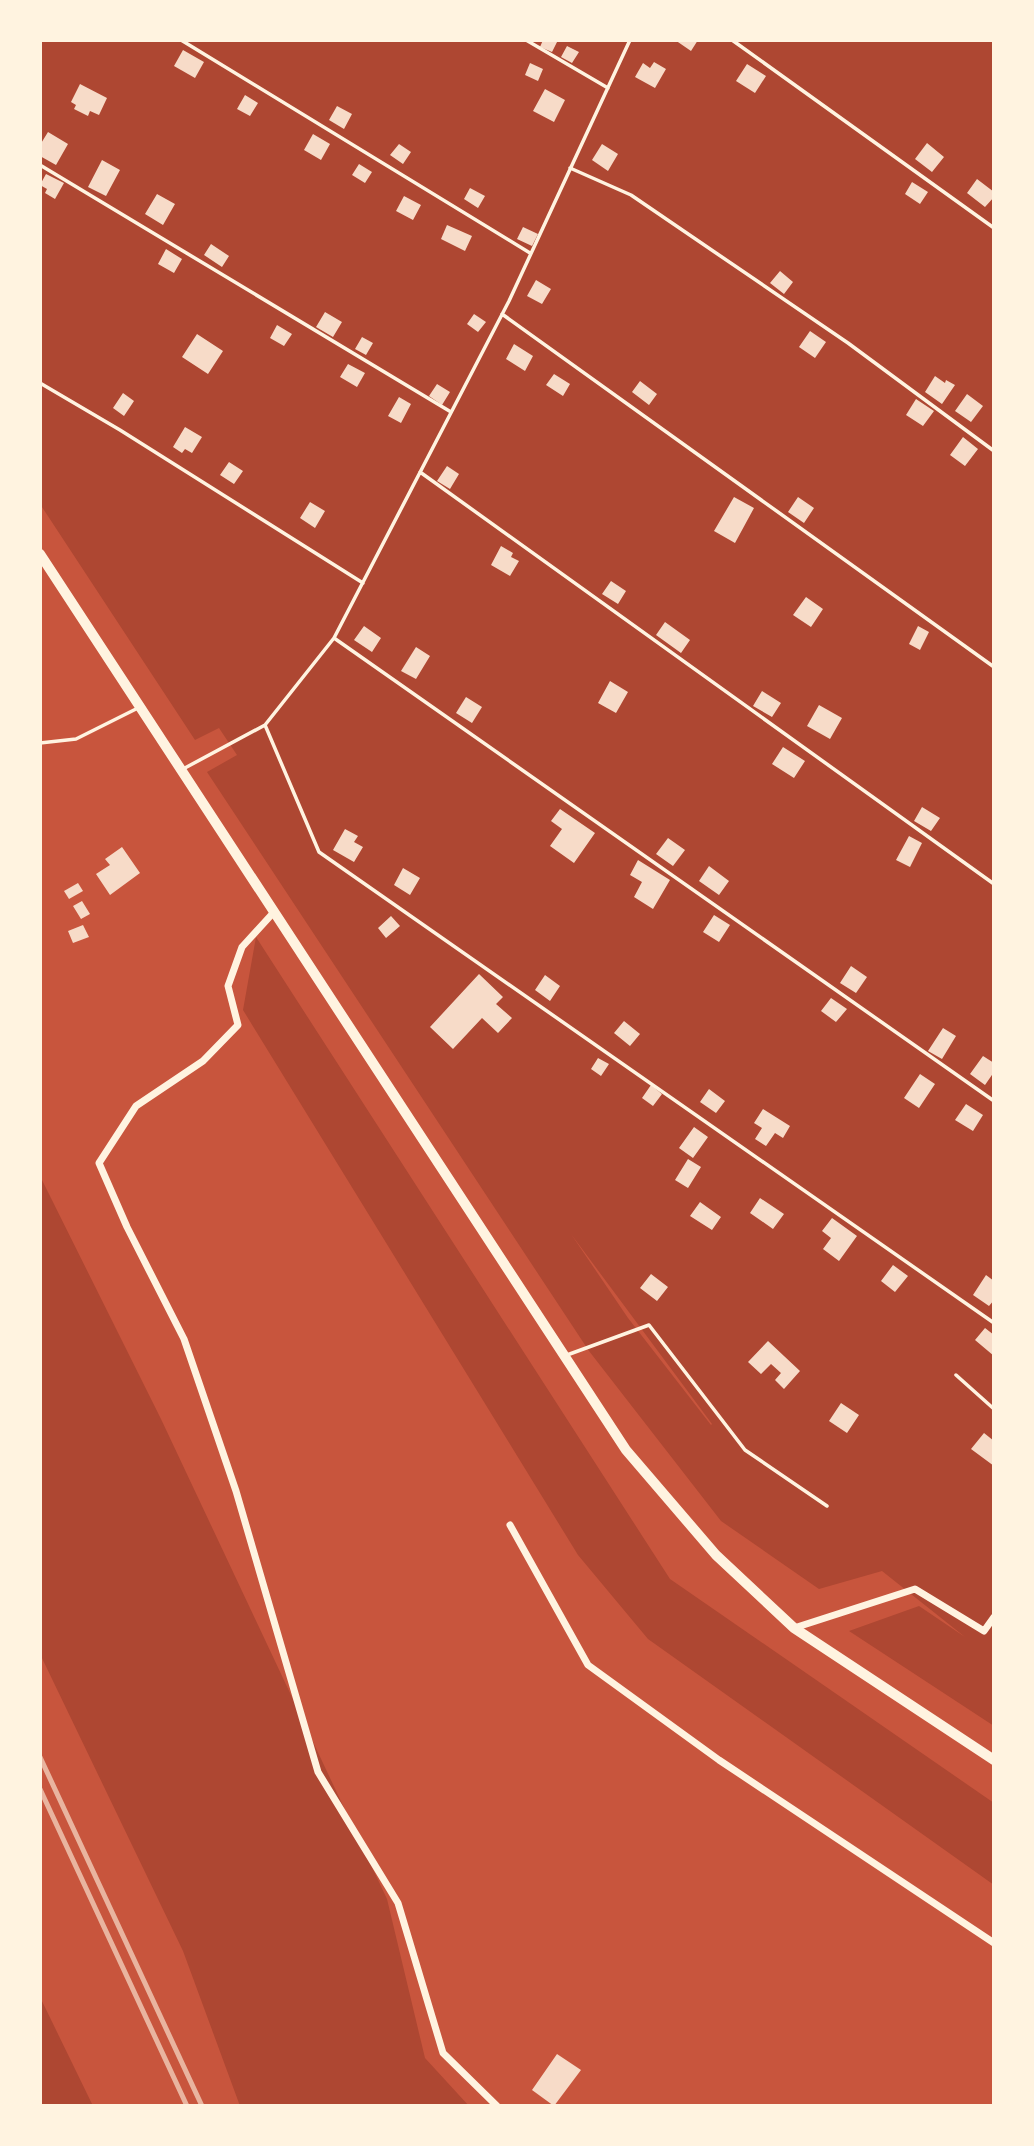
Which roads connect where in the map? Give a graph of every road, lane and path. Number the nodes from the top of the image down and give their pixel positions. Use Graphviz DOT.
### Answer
graph roads {
  1 [pos="181,40"];
  2 [pos="526,40"];
  3 [pos="630,40"];
  4 [pos="732,40"];
  5 [pos="608,88"];
  6 [pos="40,165"];
  7 [pos="570,168"];
  8 [pos="994,228"];
  9 [pos="530,253"];
  10 [pos="502,314"];
  11 [pos="40,383"];
  12 [pos="451,412"];
  13 [pos="994,451"];
  14 [pos="420,472"];
  15 [pos="40,554"];
  16 [pos="363,584"];
  17 [pos="334,638"];
  18 [pos="994,667"];
  19 [pos="140,707"];
  20 [pos="265,725"];
  21 [pos="40,743"];
  22 [pos="181,770"];
  23 [pos="994,884"];
  24 [pos="274,912"];
  25 [pos="994,1101"];
  26 [pos="994,1323"];
  27 [pos="565,1356"];
  28 [pos="956,1375"];
  29 [pos="994,1409"];
  30 [pos="827,1506"];
  31 [pos="510,1525"];
  32 [pos="994,1617"];
  33 [pos="794,1628"];
  34 [pos="994,1760"];
  35 [pos="994,1943"];
  36 [pos="497,2106"];
  1 -- 9 [label="lane"];
  2 -- 5 [label="lane"];
  3 -- 5 [label="lane"];
  4 -- 8 [label="lane"];
  5 -- 7 [label="lane"];
  6 -- 12 [label="lane"];
  7 -- 9 [label="lane"];
  7 -- 13 [label="lane"];
  9 -- 10 [label="lane"];
  10 -- 12 [label="lane"];
  10 -- 18 [label="lane"];
  11 -- 16 [label="lane"];
  12 -- 14 [label="lane"];
  14 -- 16 [label="lane"];
  14 -- 23 [label="lane"];
  15 -- 19 [label="main road"];
  16 -- 17 [label="lane"];
  17 -- 20 [label="lane"];
  17 -- 25 [label="lane"];
  19 -- 21 [label="lane"];
  19 -- 22 [label="main road"];
  20 -- 22 [label="lane"];
  20 -- 26 [label="lane"];
  22 -- 24 [label="main road"];
  24 -- 27 [label="main road"];
  24 -- 36 [label="street"];
  27 -- 30 [label="lane"];
  27 -- 33 [label="main road"];
  28 -- 29 [label="lane"];
  31 -- 35 [label="street"];
  32 -- 33 [label="street"];
  33 -- 34 [label="main road"];
}
